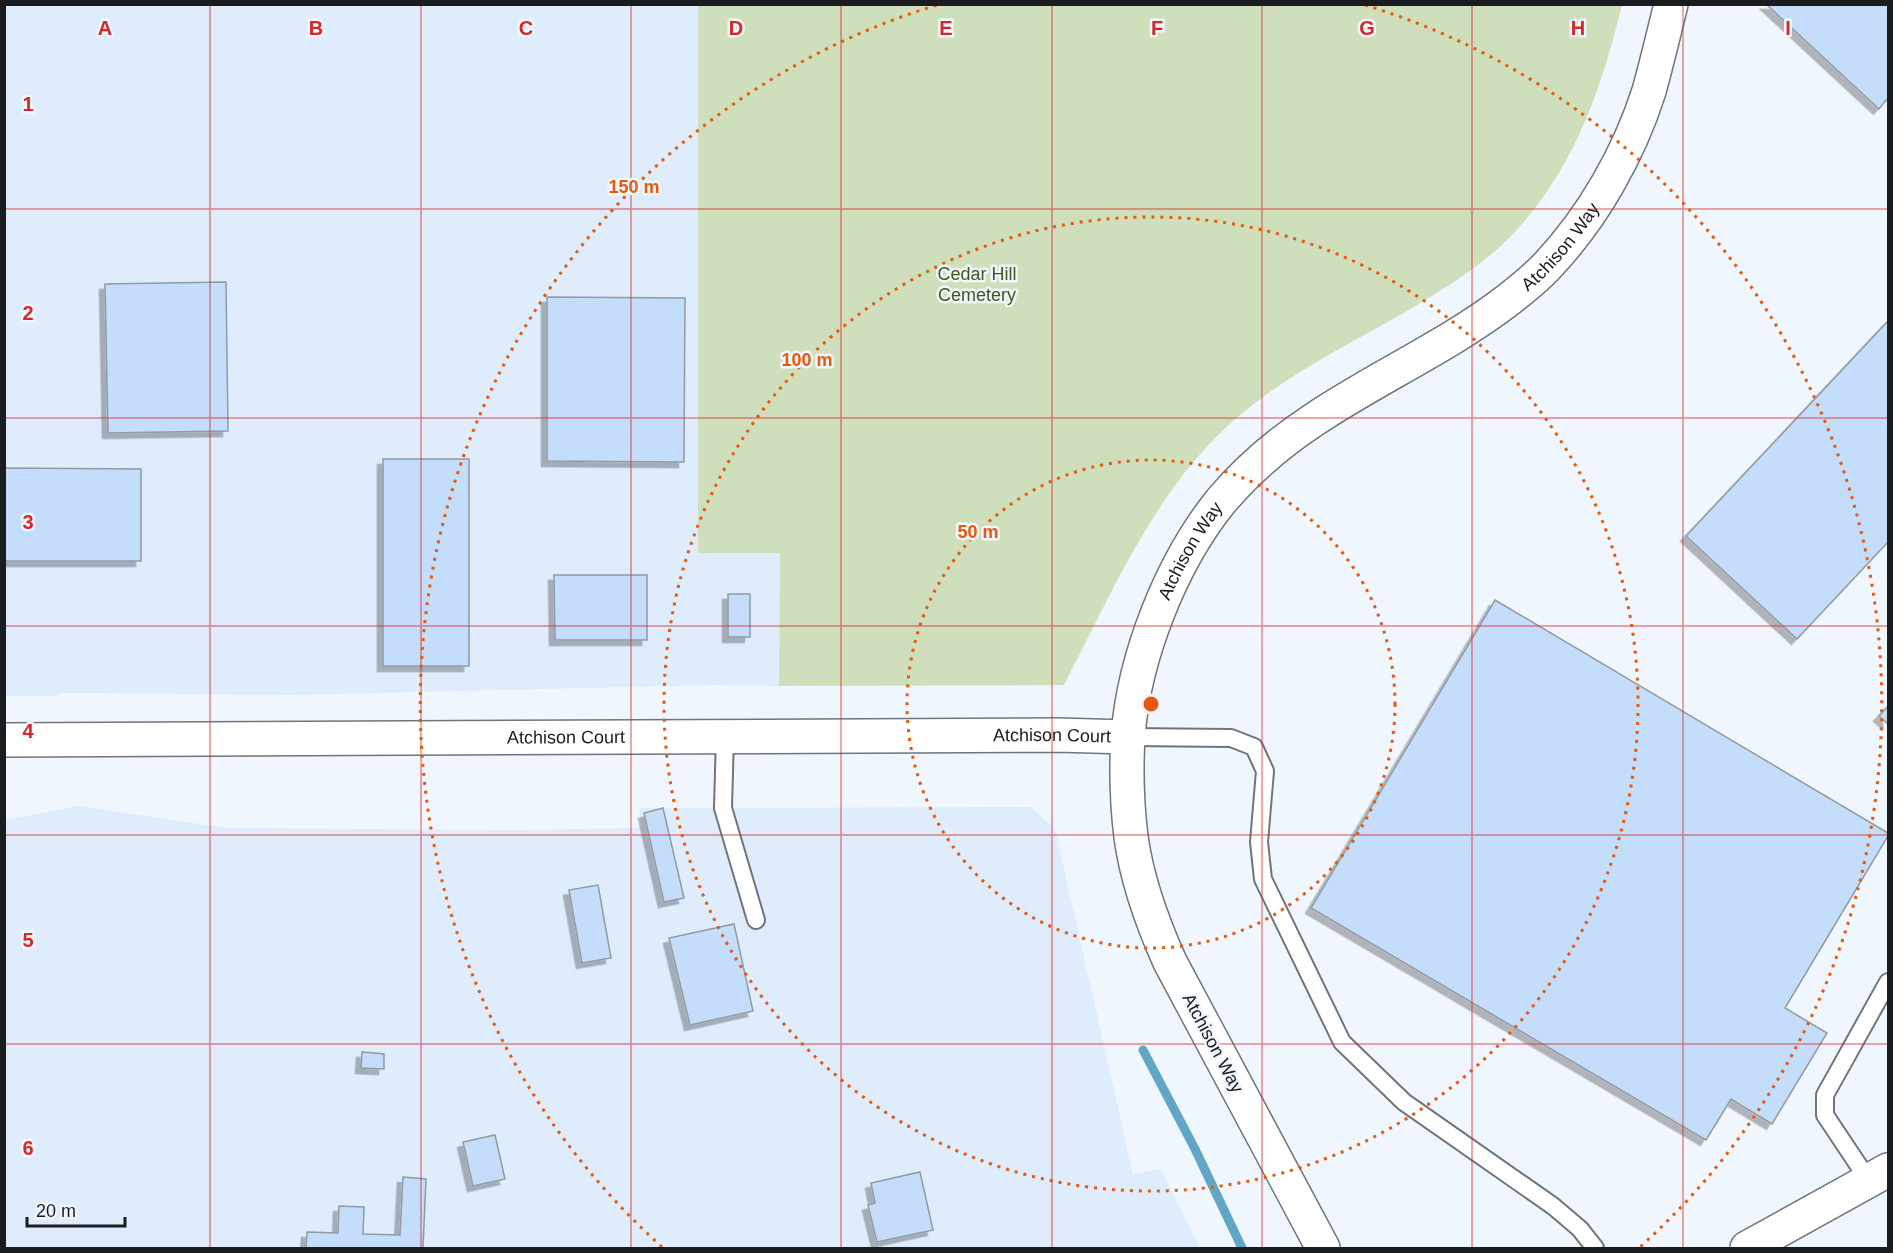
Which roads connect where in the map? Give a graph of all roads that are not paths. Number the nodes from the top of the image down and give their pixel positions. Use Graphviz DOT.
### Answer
graph roads {
  1 [pos="1671,4"];
  2 [pos="725,736"];
  3 [pos="1128,737"];
  4 [pos="4,740"];
  5 [pos="756,920"];
  6 [pos="1888,982"];
  7 [pos="1879,1176"];
  8 [pos="1323,1248"];
  9 [pos="1596,1248"];
  10 [pos="1747,1248"];
  1 -- 3 [label="street, Atchison Way"];
  2 -- 3 [label="street, Atchison Court"];
  2 -- 4 [label="street, Atchison Court"];
  2 -- 5 [label="lane"];
  3 -- 8 [label="street, Atchison Way"];
  3 -- 9 [label="lane"];
  6 -- 7 [label="lane"];
  7 -- 10 [label="street"];
}
